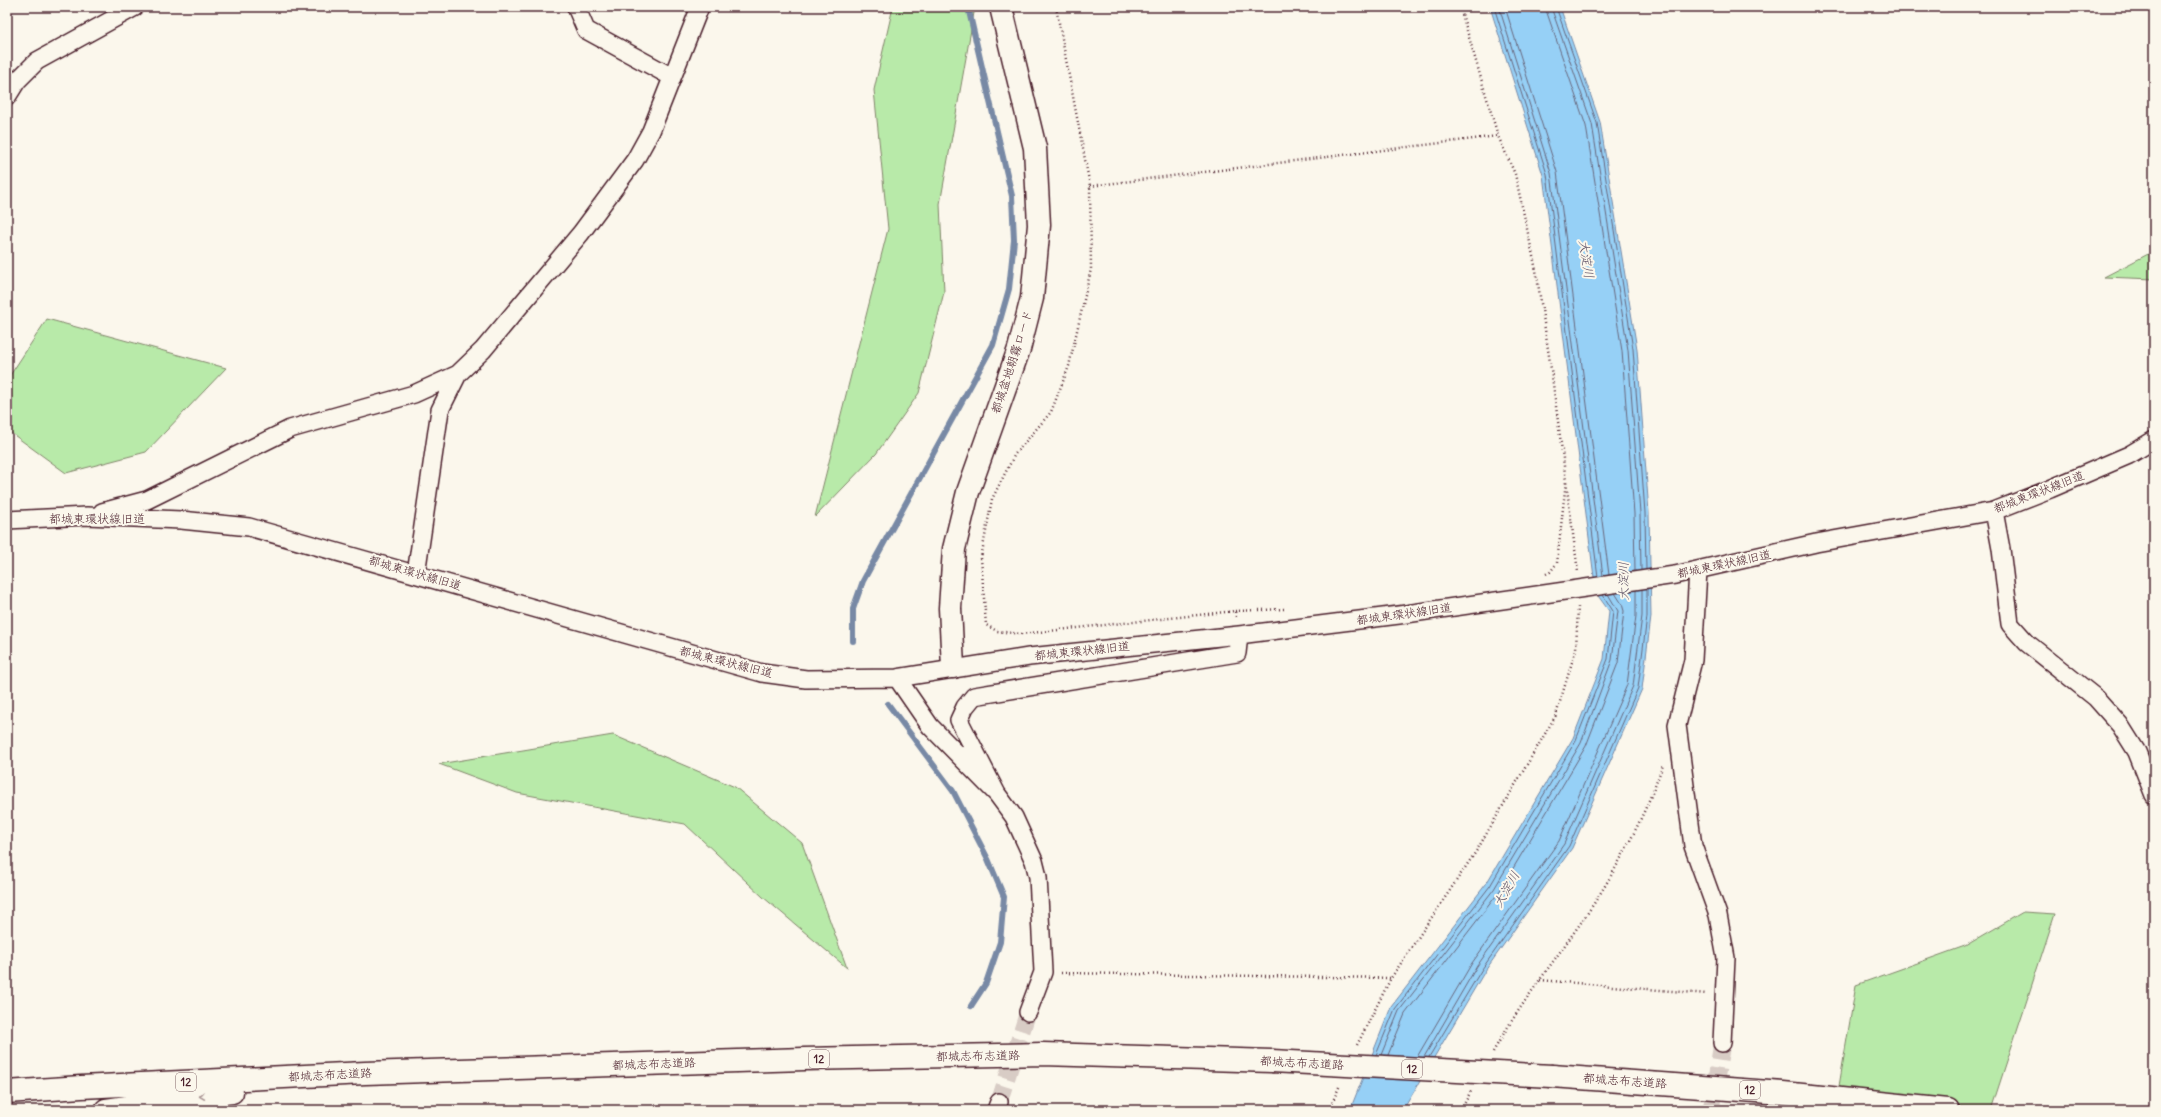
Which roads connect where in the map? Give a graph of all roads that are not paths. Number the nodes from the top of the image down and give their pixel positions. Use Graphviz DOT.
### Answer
graph roads {
  1 [pos="135,7"];
  2 [pos="576,7"];
  3 [pos="700,7"];
  4 [pos="1001,7"];
  5 [pos="672,77"];
  6 [pos="7,97"];
  7 [pos="458,374"];
  8 [pos="2154,440"];
  9 [pos="1994,511"];
  10 [pos="87,516"];
  11 [pos="7,520"];
  12 [pos="1698,570"];
  13 [pos="416,574"];
  14 [pos="1239,635"];
  15 [pos="953,668"];
  16 [pos="897,678"];
  17 [pos="997,794"];
  18 [pos="2154,795"];
  19 [pos="1028,1012"];
  20 [pos="1722,1043"];
  21 [pos="365,1073"];
  22 [pos="7,1078"];
  23 [pos="7,1092"];
  24 [pos="106,1110"];
  25 [pos="1948,1110"];
  1 -- 6 [label="street"];
  2 -- 5 [label="street"];
  3 -- 5 [label="street"];
  4 -- 15 [label="main road, 都城盆地朝霧ロード"];
  5 -- 7 [label="street"];
  7 -- 10 [label="street"];
  7 -- 13 [label="street"];
  8 -- 9 [label="street, 都城東環状線旧道"];
  9 -- 12 [label="street, 都城東環状線旧道"];
  9 -- 18 [label="street"];
  10 -- 11 [label="street, 都城東環状線旧道"];
  10 -- 13 [label="street, 都城東環状線旧道"];
  12 -- 14 [label="street, 都城東環状線旧道"];
  12 -- 20 [label="street"];
  13 -- 16 [label="street, 都城東環状線旧道"];
  14 -- 15 [label="street, 都城東環状線旧道"];
  14 -- 17 [label="street"];
  15 -- 16 [label="street, 都城東環状線旧道"];
  16 -- 17 [label="street"];
  17 -- 19 [label="street"];
  21 -- 22 [label="main road"];
  21 -- 23 [label="main road, 都城志布志道路 / 12"];
  21 -- 24 [label="main road, one-way"];
  21 -- 25 [label="main road, 都城志布志道路 / 12, bridge"];
}
